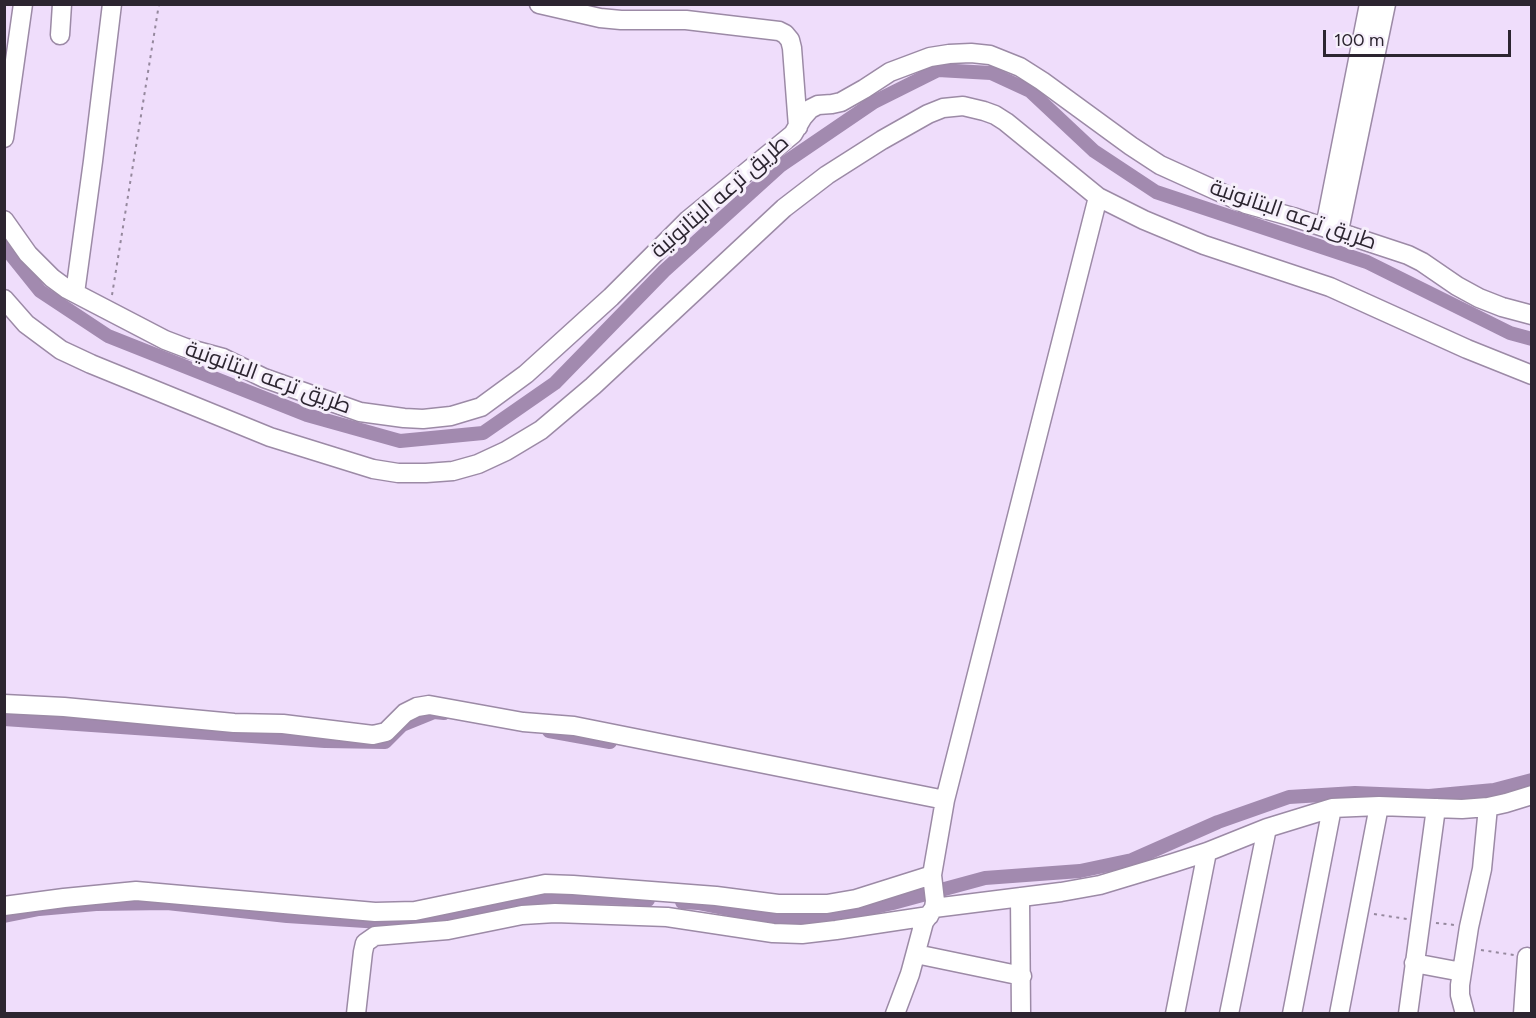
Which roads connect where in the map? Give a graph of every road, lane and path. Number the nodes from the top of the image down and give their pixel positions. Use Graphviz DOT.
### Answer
graph roads {
  1 [pos="23,4"];
  2 [pos="63,4"];
  3 [pos="112,4"];
  4 [pos="159,4"];
  5 [pos="539,4"];
  6 [pos="1369,4"];
  7 [pos="1386,4"];
  8 [pos="60,35"];
  9 [pos="798,127"];
  10 [pos="4,138"];
  11 [pos="1098,197"];
  12 [pos="4,220"];
  13 [pos="1332,229"];
  14 [pos="75,293"];
  15 [pos="4,299"];
  16 [pos="109,311"];
  17 [pos="1532,315"];
  18 [pos="1532,375"];
  19 [pos="4,704"];
  20 [pos="1532,795"];
  21 [pos="945,800"];
  22 [pos="1379,806"];
  23 [pos="1488,807"];
  24 [pos="1332,808"];
  25 [pos="1436,808"];
  26 [pos="1267,828"];
  27 [pos="1207,852"];
  28 [pos="933,897"];
  29 [pos="1020,897"];
  30 [pos="4,906"];
  31 [pos="1359,912"];
  32 [pos="1420,921"];
  33 [pos="1469,927"];
  34 [pos="1466,948"];
  35 [pos="916,954"];
  36 [pos="1527,957"];
  37 [pos="1414,963"];
  38 [pos="1462,972"];
  39 [pos="1022,976"];
  40 [pos="356,1014"];
  41 [pos="895,1014"];
  42 [pos="1021,1014"];
  43 [pos="1175,1014"];
  44 [pos="1229,1014"];
  45 [pos="1292,1014"];
  46 [pos="1339,1014"];
  47 [pos="1408,1014"];
  48 [pos="1465,1014"];
  49 [pos="1523,1014"];
  1 -- 10 [label="street"];
  2 -- 8 [label="street"];
  3 -- 14 [label="street"];
  4 -- 16 [label="path"];
  5 -- 9 [label="street"];
  6 -- 13 [label="street"];
  7 -- 13 [label="street"];
  9 -- 13 [label="street, طريق ترعه البتانونية"];
  9 -- 16 [label="street, طريق ترعه البتانونية"];
  11 -- 15 [label="street"];
  11 -- 18 [label="street"];
  11 -- 21 [label="street"];
  12 -- 14 [label="street, طريق ترعه البتانونية"];
  13 -- 17 [label="street, طريق ترعه البتانونية"];
  14 -- 16 [label="street, طريق ترعه البتانونية"];
  19 -- 21 [label="street"];
  20 -- 23 [label="street"];
  21 -- 28 [label="street"];
  22 -- 24 [label="street"];
  22 -- 25 [label="street"];
  22 -- 31 [label="street"];
  23 -- 25 [label="street"];
  23 -- 33 [label="street"];
  24 -- 26 [label="street"];
  24 -- 45 [label="street"];
  25 -- 32 [label="street"];
  26 -- 27 [label="street"];
  26 -- 44 [label="street"];
  27 -- 29 [label="street"];
  27 -- 43 [label="street"];
  28 -- 29 [label="street"];
  28 -- 30 [label="street"];
  28 -- 35 [label="street"];
  28 -- 40 [label="street"];
  29 -- 39 [label="street"];
  31 -- 32 [label="path"];
  31 -- 46 [label="street"];
  32 -- 33 [label="path"];
  32 -- 37 [label="street"];
  33 -- 34 [label="street"];
  34 -- 36 [label="path"];
  34 -- 38 [label="street"];
  35 -- 39 [label="street"];
  35 -- 41 [label="street"];
  36 -- 49 [label="street"];
  37 -- 38 [label="street"];
  37 -- 47 [label="street"];
  38 -- 48 [label="street"];
  39 -- 42 [label="street"];
}
